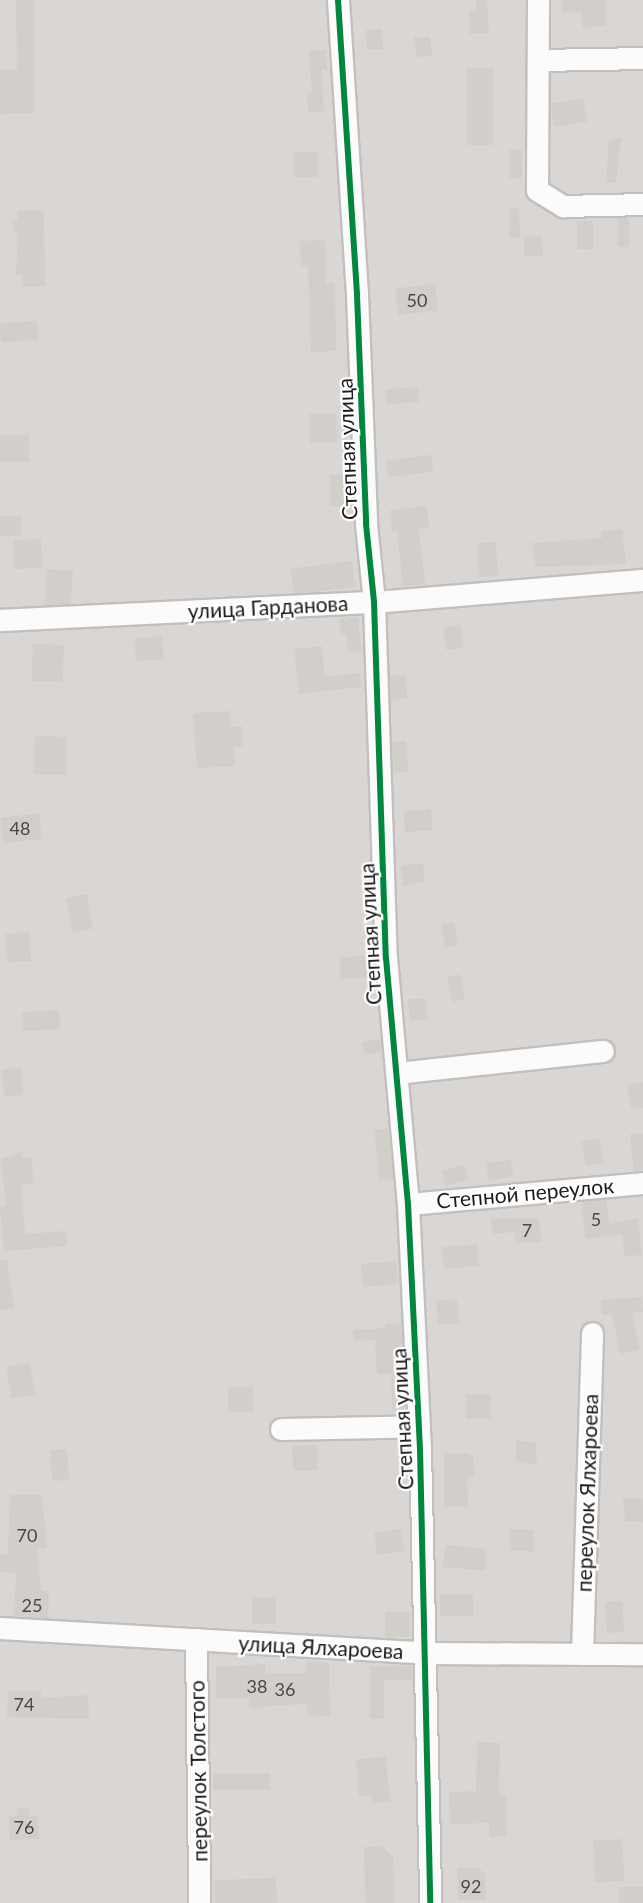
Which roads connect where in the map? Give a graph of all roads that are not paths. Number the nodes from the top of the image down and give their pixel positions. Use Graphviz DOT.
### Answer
graph roads {
  1 [pos="338,0"];
  2 [pos="538,0"];
  3 [pos="643,58"];
  4 [pos="540,60"];
  5 [pos="643,204"];
  6 [pos="643,580"];
  7 [pos="375,602"];
  8 [pos="0,620"];
  9 [pos="603,1051"];
  10 [pos="396,1073"];
  11 [pos="643,1183"];
  12 [pos="408,1204"];
  13 [pos="592,1333"];
  14 [pos="419,1426"];
  15 [pos="281,1429"];
  16 [pos="0,1628"];
  17 [pos="196,1639"];
  18 [pos="428,1653"];
  19 [pos="582,1654"];
  20 [pos="643,1654"];
  21 [pos="199,1903"];
  22 [pos="430,1903"];
  1 -- 7 [label="street, Степная улица"];
  2 -- 4 [label="street"];
  3 -- 4 [label="street"];
  4 -- 5 [label="street"];
  6 -- 7 [label="street, улица Гарданова"];
  7 -- 8 [label="street, улица Гарданова"];
  7 -- 10 [label="street, Степная улица"];
  9 -- 10 [label="street"];
  10 -- 12 [label="street, Степная улица"];
  11 -- 12 [label="street, Степной переулок"];
  12 -- 14 [label="street, Степная улица"];
  13 -- 19 [label="street, переулок Ялхароева"];
  14 -- 15 [label="street"];
  14 -- 18 [label="street, Степная улица"];
  16 -- 17 [label="street, улица Ялхароева"];
  17 -- 18 [label="street, улица Ялхароева"];
  17 -- 21 [label="street, переулок Толстого"];
  18 -- 19 [label="street, улица Ялхароева"];
  18 -- 22 [label="street, Степная улица"];
  19 -- 20 [label="street, улица Ялхароева"];
}
